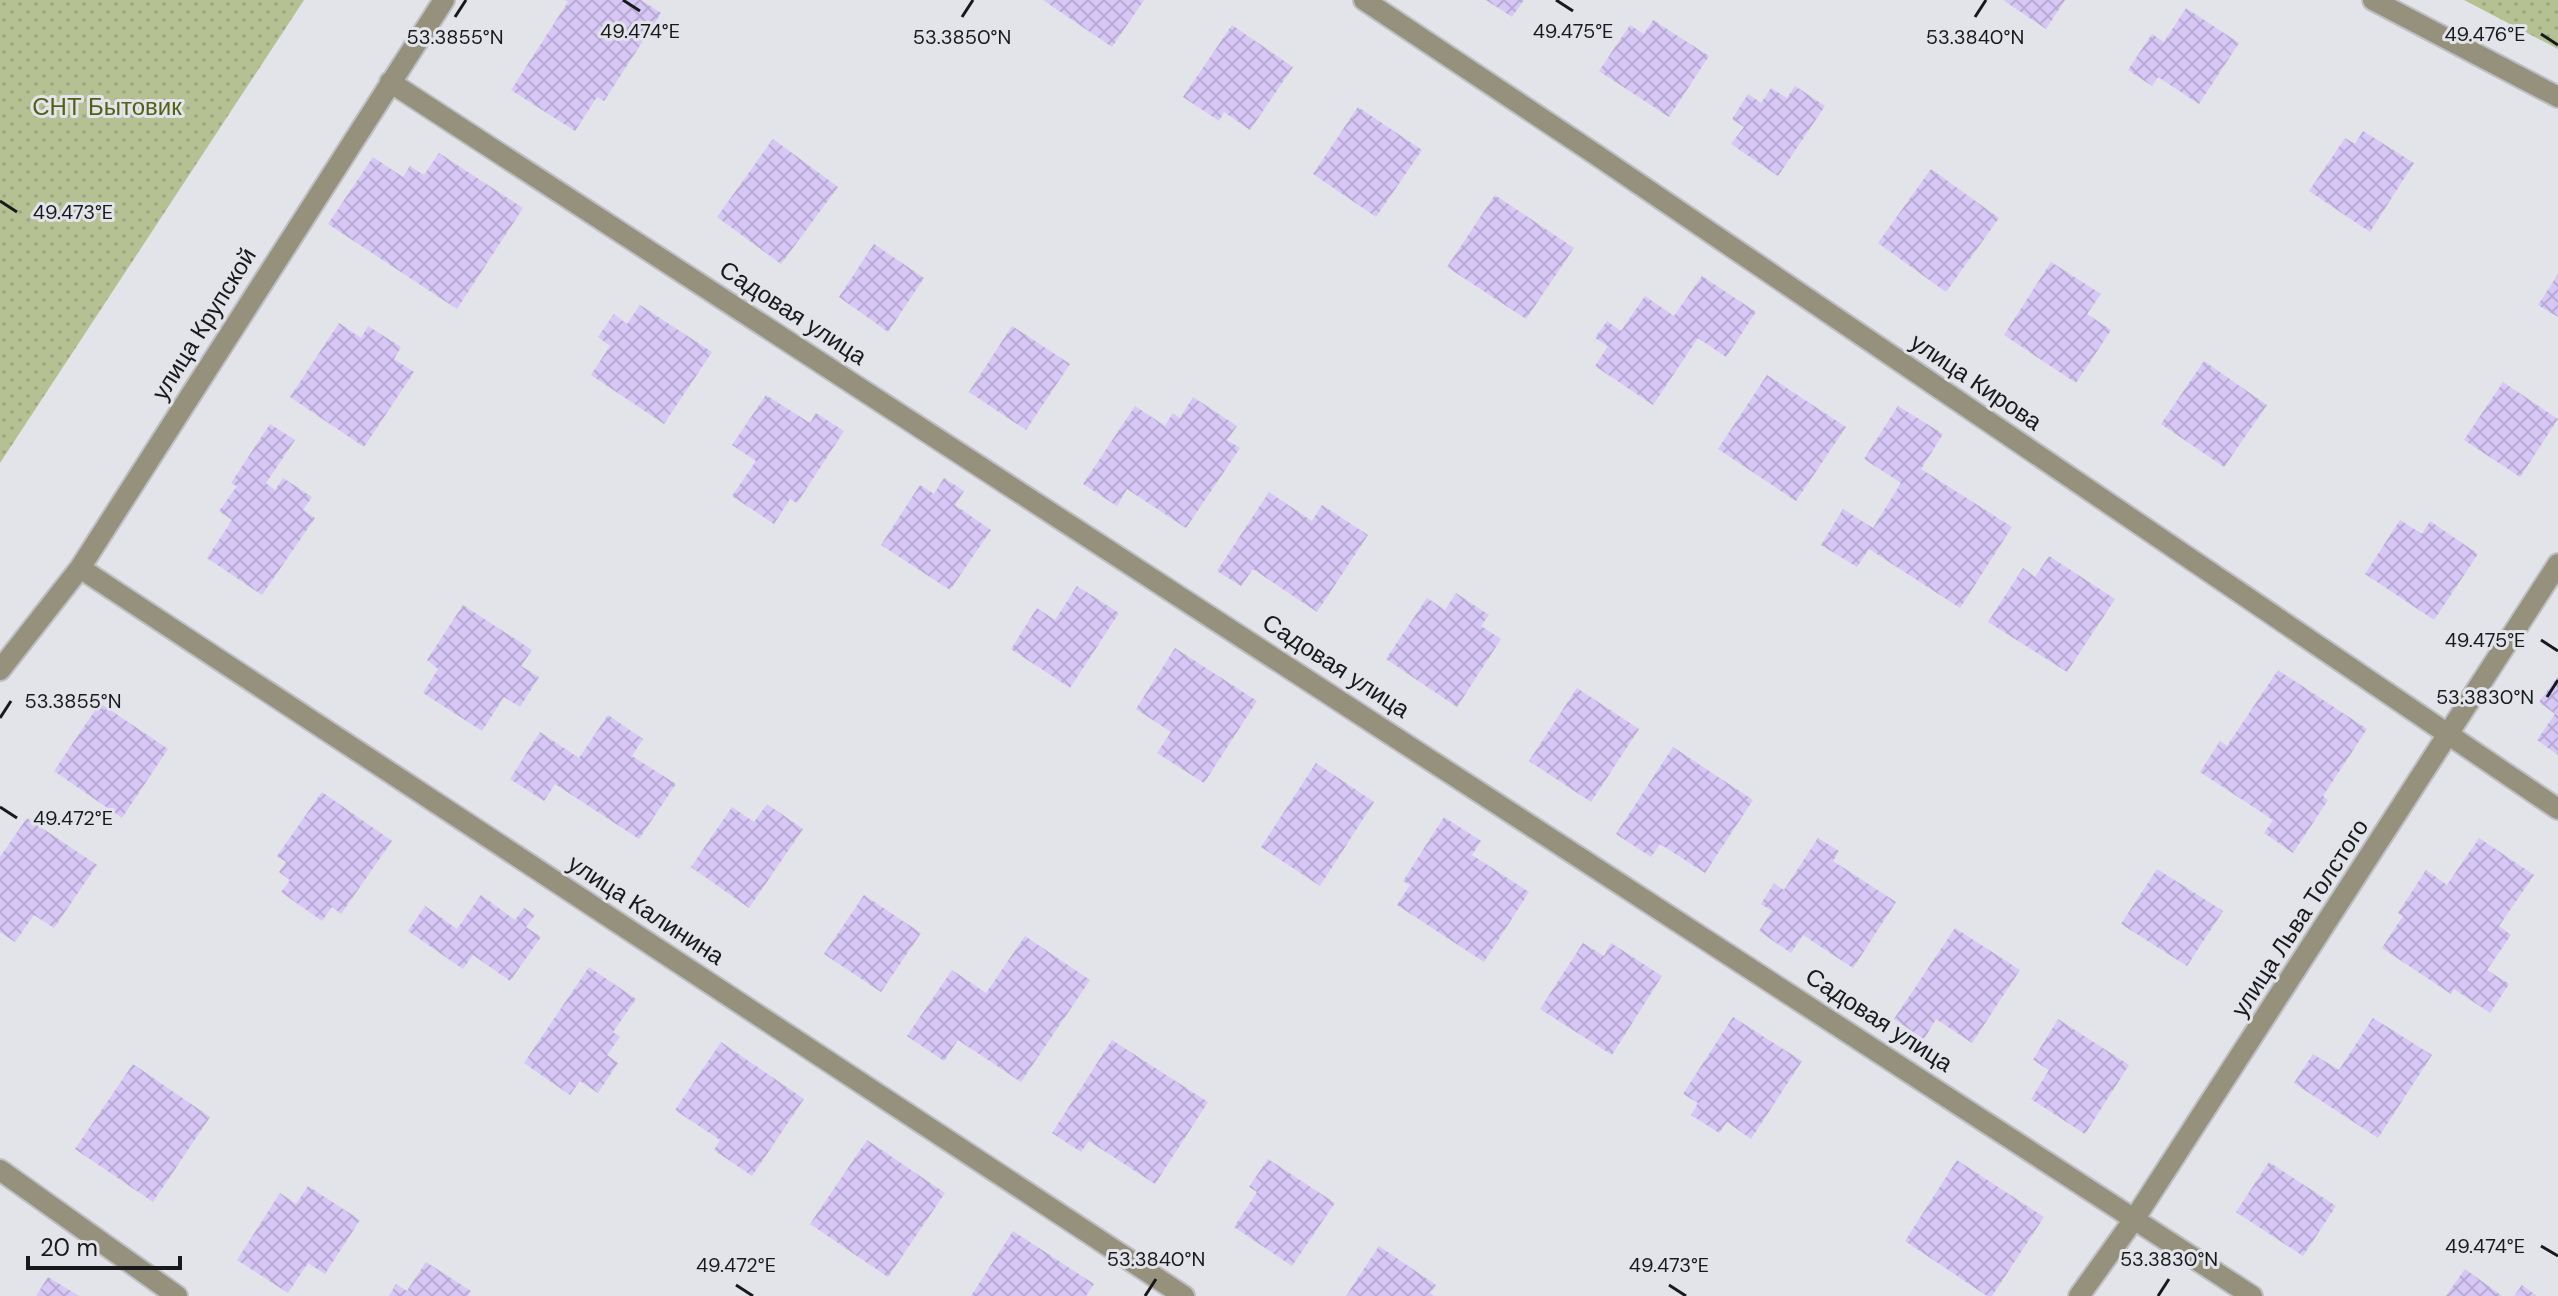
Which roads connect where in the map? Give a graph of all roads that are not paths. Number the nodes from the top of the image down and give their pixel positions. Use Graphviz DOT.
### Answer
graph roads {
  1 [pos="444,0"];
  2 [pos="1364,0"];
  3 [pos="2373,0"];
  4 [pos="390,82"];
  5 [pos="2558,97"];
  6 [pos="2558,564"];
  7 [pos="80,568"];
  8 [pos="0,670"];
  9 [pos="2449,736"];
  10 [pos="2558,809"];
  11 [pos="0,1170"];
  12 [pos="2135,1218"];
  13 [pos="177,1296"];
  14 [pos="1184,1296"];
  15 [pos="2079,1296"];
  16 [pos="2252,1296"];
  1 -- 4 [label="street, улица Крупской"];
  2 -- 9 [label="street, улица Кирова"];
  3 -- 5 [label="street"];
  4 -- 7 [label="street, улица Крупской"];
  4 -- 12 [label="street, Садовая улица"];
  6 -- 9 [label="street, улица Льва Толстого"];
  7 -- 8 [label="street, улица Крупской"];
  7 -- 14 [label="street, улица Калинина"];
  9 -- 10 [label="street, улица Кирова"];
  9 -- 12 [label="street, улица Льва Толстого"];
  11 -- 13 [label="street"];
  12 -- 15 [label="street, улица Льва Толстого"];
  12 -- 16 [label="street, Садовая улица"];
}
